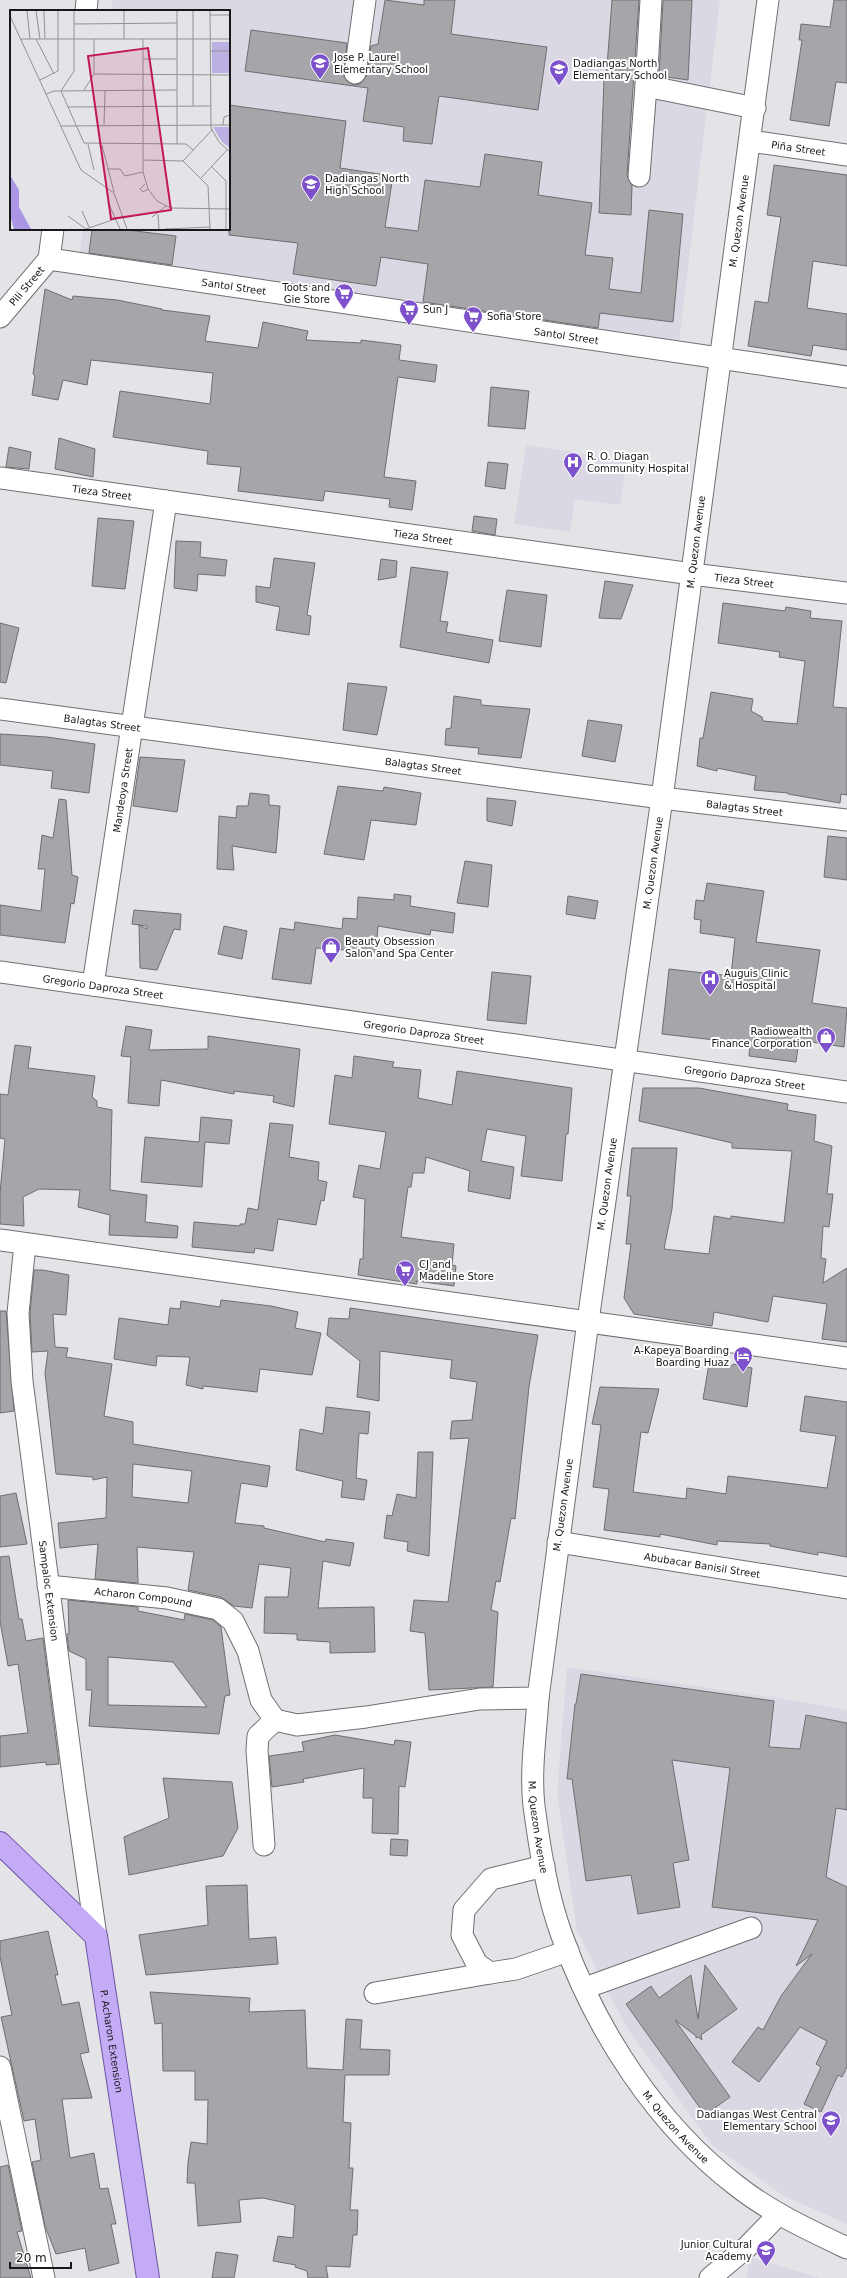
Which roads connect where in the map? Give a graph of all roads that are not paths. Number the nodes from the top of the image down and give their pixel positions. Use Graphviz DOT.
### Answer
graph roads {
  1 [pos="87,0"];
  2 [pos="365,0"];
  3 [pos="651,0"];
  4 [pos="768,0"];
  5 [pos="86,10"];
  6 [pos="355,73"];
  7 [pos="646,86"];
  8 [pos="755,108"];
  9 [pos="750,141"];
  10 [pos="847,155"];
  11 [pos="639,176"];
  12 [pos="54,230"];
  13 [pos="49,259"];
  14 [pos="0,317"];
  15 [pos="720,358"];
  16 [pos="847,377"];
  17 [pos="0,478"];
  18 [pos="166,501"];
  19 [pos="692,574"];
  20 [pos="847,593"];
  21 [pos="0,709"];
  22 [pos="133,726"];
  23 [pos="662,798"];
  24 [pos="847,820"];
  25 [pos="0,972"];
  26 [pos="93,985"];
  27 [pos="625,1061"];
  28 [pos="847,1092"];
  29 [pos="0,1240"];
  30 [pos="25,1244"];
  31 [pos="588,1321"];
  32 [pos="847,1358"];
  33 [pos="558,1542"];
  34 [pos="48,1586"];
  35 [pos="847,1588"];
  36 [pos="538,1698"];
  37 [pos="274,1720"];
  38 [pos="0,1843"];
  39 [pos="264,1845"];
  40 [pos="544,1866"];
  41 [pos="751,1928"];
  42 [pos="96,1936"];
  43 [pos="568,1950"];
  44 [pos="490,1973"];
  45 [pos="585,1988"];
  46 [pos="375,1993"];
  47 [pos="0,2067"];
  48 [pos="779,2214"];
  49 [pos="847,2248"];
  50 [pos="44,2278"];
  51 [pos="148,2278"];
  52 [pos="710,2278"];
  1 -- 5 [label="street"];
  2 -- 6 [label="street"];
  3 -- 7 [label="street"];
  4 -- 8 [label="street, M. Quezon Avenue"];
  7 -- 8 [label="street"];
  7 -- 11 [label="street"];
  8 -- 9 [label="street, M. Quezon Avenue"];
  9 -- 10 [label="street, Piña Street"];
  9 -- 15 [label="street, M. Quezon Avenue"];
  12 -- 13 [label="street, Pili Street"];
  13 -- 14 [label="street, Pili Street"];
  13 -- 15 [label="street, Santol Street"];
  15 -- 16 [label="street, Santol Street"];
  15 -- 19 [label="street, M. Quezon Avenue"];
  17 -- 18 [label="street, Tieza Street"];
  18 -- 19 [label="street, Tieza Street"];
  18 -- 22 [label="street, Mandeoya Street"];
  19 -- 20 [label="street, Tieza Street"];
  19 -- 23 [label="street, M. Quezon Avenue"];
  21 -- 22 [label="street, Balagtas Street"];
  22 -- 23 [label="street, Balagtas Street"];
  22 -- 26 [label="street, Mandeoya Street"];
  23 -- 24 [label="street, Balagtas Street"];
  23 -- 27 [label="street, M. Quezon Avenue"];
  25 -- 26 [label="street, Gregorio Daproza Street"];
  26 -- 27 [label="street, Gregorio Daproza Street"];
  27 -- 28 [label="street, Gregorio Daproza Street"];
  27 -- 31 [label="street, M. Quezon Avenue"];
  29 -- 30 [label="street"];
  30 -- 31 [label="street"];
  30 -- 34 [label="street, Sampaloc Extension"];
  31 -- 32 [label="street"];
  31 -- 33 [label="street, M. Quezon Avenue"];
  33 -- 35 [label="street, Abubacar Banisil Street"];
  33 -- 36 [label="street, M. Quezon Avenue"];
  34 -- 37 [label="street, Acharon Compound"];
  34 -- 42 [label="street, Sampaloc Extension"];
  36 -- 37 [label="street"];
  36 -- 40 [label="street, M. Quezon Avenue"];
  37 -- 39 [label="street"];
  38 -- 42 [label="main road"];
  40 -- 43 [label="street, M. Quezon Avenue"];
  40 -- 44 [label="street"];
  41 -- 45 [label="street"];
  42 -- 51 [label="main road, P. Acharon Extension"];
  43 -- 44 [label="street"];
  43 -- 45 [label="street, M. Quezon Avenue"];
  44 -- 46 [label="street"];
  45 -- 48 [label="street, M. Quezon Avenue"];
  47 -- 50 [label="street"];
  48 -- 49 [label="street, M. Quezon Avenue"];
  48 -- 52 [label="street"];
}
